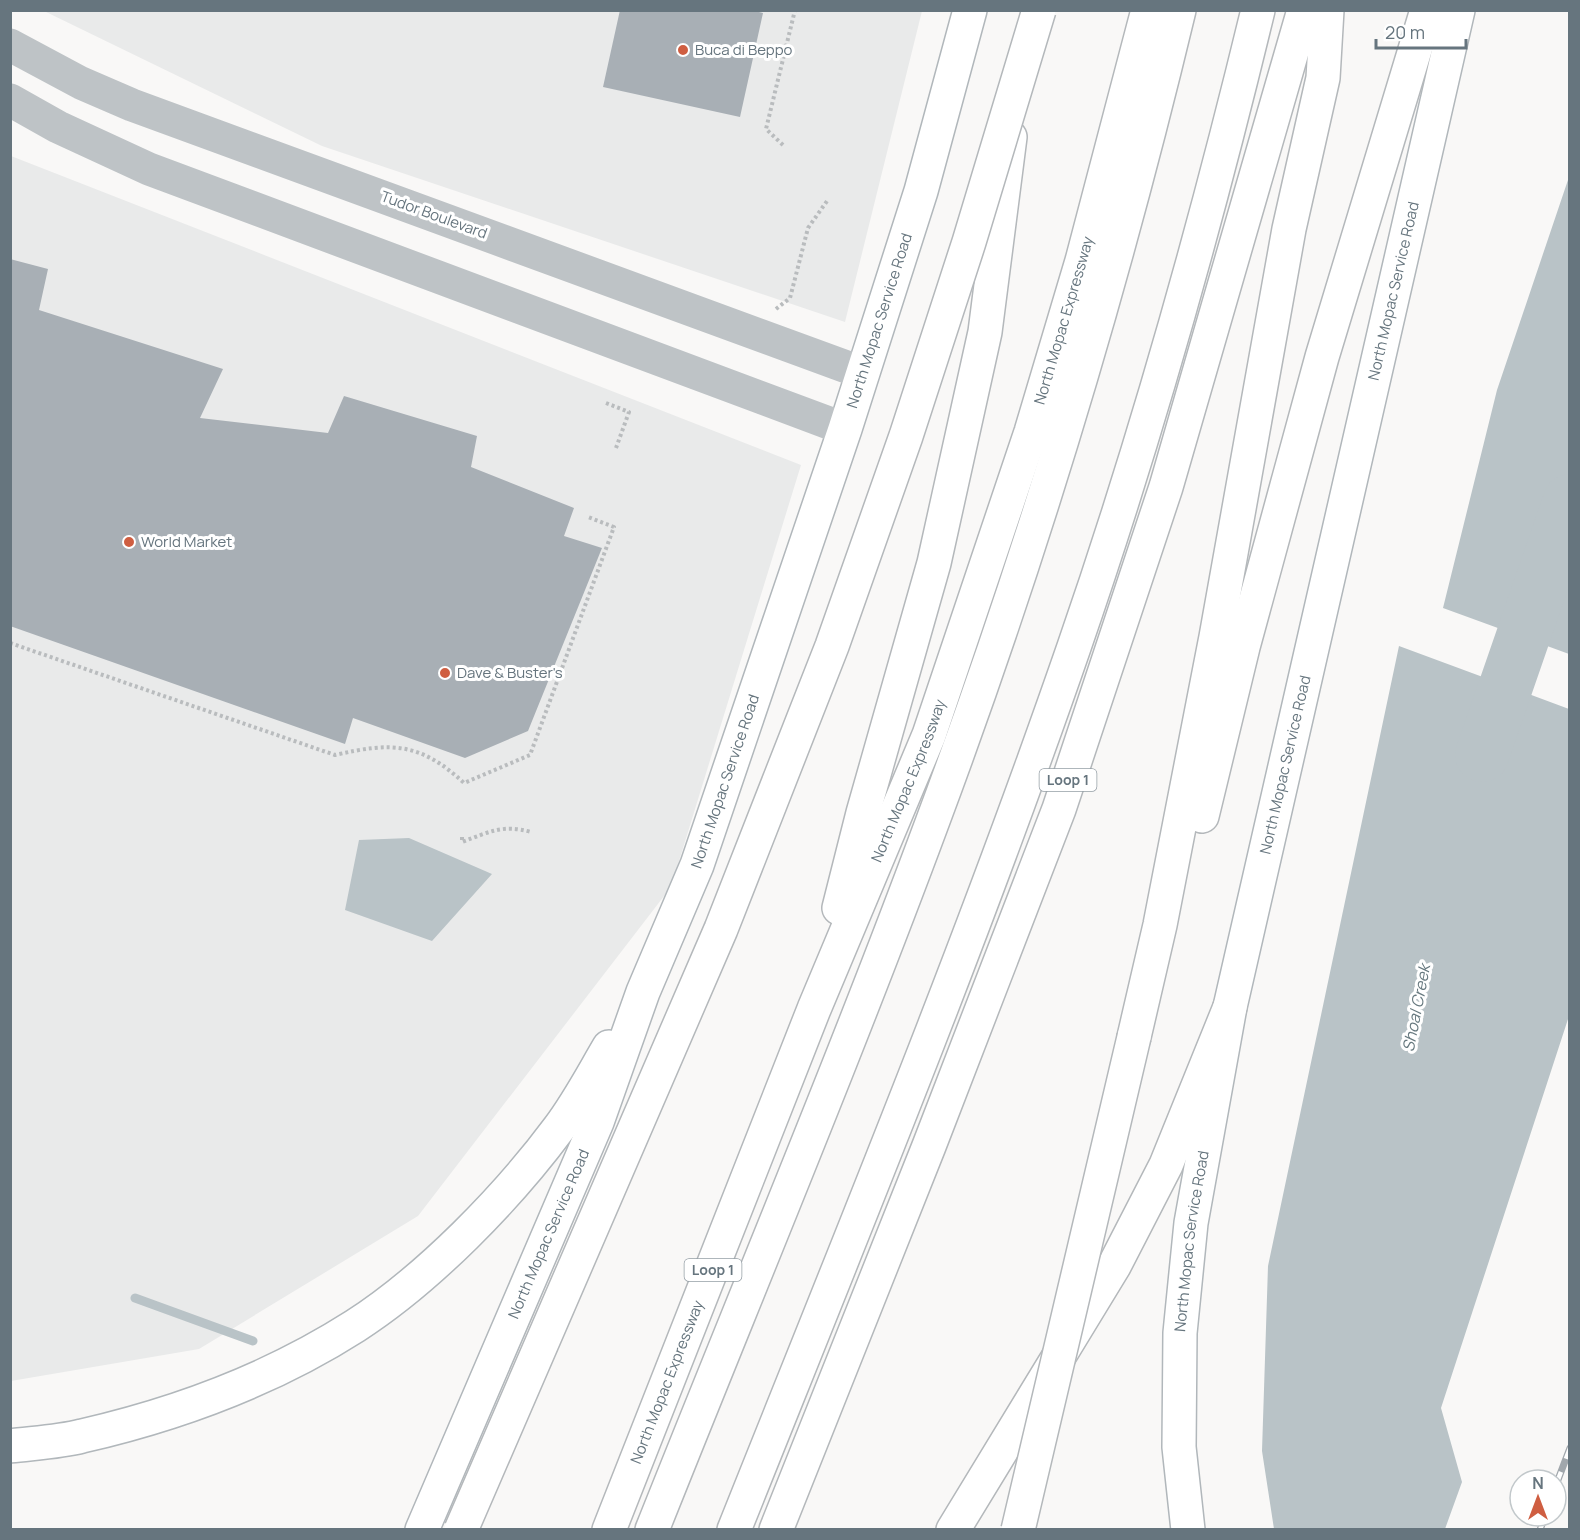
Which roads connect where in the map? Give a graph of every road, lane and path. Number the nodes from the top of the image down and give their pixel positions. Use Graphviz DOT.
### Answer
graph roads {
  1 [pos="795,10"];
  2 [pos="969,10"];
  3 [pos="1026,10"];
  4 [pos="1039,10"];
  5 [pos="1148,10"];
  6 [pos="1179,10"];
  7 [pos="1258,10"];
  8 [pos="1304,10"];
  9 [pos="1327,10"];
  10 [pos="1426,10"];
  11 [pos="1458,10"];
  12 [pos="10,45"];
  13 [pos="81,84"];
  14 [pos="10,100"];
  15 [pos="58,127"];
  16 [pos="783,145"];
  17 [pos="827,201"];
  18 [pos="776,310"];
  19 [pos="863,373"];
  20 [pos="606,403"];
  21 [pos="845,429"];
  22 [pos="616,448"];
  23 [pos="588,517"];
  24 [pos="10,643"];
  25 [pos="531,832"];
  26 [pos="462,837"];
  27 [pos="1160,925"];
  28 [pos="643,992"];
  29 [pos="1230,1007"];
  30 [pos="814,1009"];
  31 [pos="10,1446"];
  32 [pos="422,1530"];
  33 [pos="461,1530"];
  34 [pos="609,1530"];
  35 [pos="652,1530"];
  36 [pos="734,1530"];
  37 [pos="776,1530"];
  38 [pos="953,1530"];
  39 [pos="1018,1530"];
  40 [pos="1188,1530"];
  1 -- 16 [label="path"];
  2 -- 19 [label="main road, North Mopac Service Road"];
  3 -- 30 [label="main road"];
  4 -- 33 [label="main road, bridge"];
  5 -- 30 [label="main road, North Mopac Expressway / Loop 1"];
  6 -- 35 [label="main road"];
  7 -- 36 [label="main road"];
  8 -- 37 [label="main road, Loop 1"];
  9 -- 27 [label="main road"];
  10 -- 27 [label="main road"];
  11 -- 29 [label="main road, North Mopac Service Road"];
  12 -- 13 [label="street, Tudor Boulevard"];
  13 -- 15 [label="street"];
  13 -- 19 [label="street, Tudor Boulevard"];
  14 -- 15 [label="street"];
  15 -- 21 [label="street"];
  17 -- 18 [label="path"];
  19 -- 21 [label="main road, North Mopac Service Road"];
  20 -- 22 [label="path"];
  21 -- 28 [label="main road, North Mopac Service Road"];
  23 -- 24 [label="path"];
  25 -- 26 [label="path"];
  27 -- 39 [label="main road, bridge"];
  28 -- 31 [label="main road"];
  28 -- 32 [label="main road, North Mopac Service Road"];
  29 -- 38 [label="main road"];
  29 -- 40 [label="main road, North Mopac Service Road"];
  30 -- 34 [label="main road, North Mopac Expressway / Loop 1"];
}
